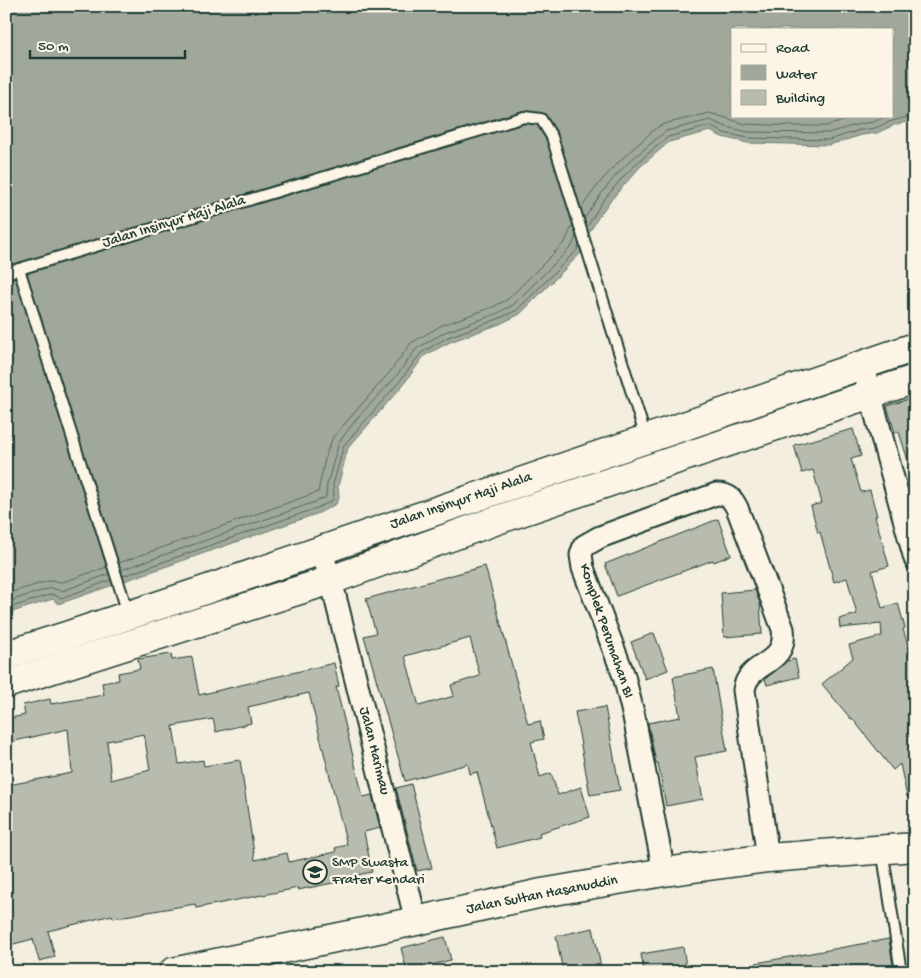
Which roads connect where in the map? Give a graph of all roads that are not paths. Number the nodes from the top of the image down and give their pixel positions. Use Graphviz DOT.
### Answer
graph roads {
  1 [pos="19,269"];
  2 [pos="6,273"];
  3 [pos="915,347"];
  4 [pos="862,364"];
  5 [pos="915,379"];
  6 [pos="869,394"];
  7 [pos="646,438"];
  8 [pos="321,550"];
  9 [pos="915,559"];
  10 [pos="331,580"];
  11 [pos="129,615"];
  12 [pos="6,655"];
  13 [pos="6,684"];
  14 [pos="915,847"];
  15 [pos="882,848"];
  16 [pos="768,858"];
  17 [pos="664,872"];
  18 [pos="416,921"];
  19 [pos="173,972"];
  20 [pos="901,972"];
  1 -- 2 [label="lane, Jalan Insinyur Haji Alala"];
  1 -- 7 [label="lane, Jalan Insinyur Haji Alala"];
  1 -- 11 [label="lane"];
  3 -- 4 [label="main road, Jalan Insinyur Haji Alala"];
  4 -- 6 [label="street"];
  4 -- 7 [label="main road, Jalan Insinyur Haji Alala"];
  5 -- 6 [label="main road, Jalan Insinyur Haji Alala"];
  6 -- 9 [label="street"];
  6 -- 10 [label="main road, Jalan Insinyur Haji Alala"];
  7 -- 8 [label="main road, Jalan Insinyur Haji Alala"];
  8 -- 10 [label="street, Jalan Harimau"];
  8 -- 11 [label="main road, Jalan Insinyur Haji Alala"];
  10 -- 13 [label="main road, Jalan Insinyur Haji Alala"];
  10 -- 18 [label="street, Jalan Harimau"];
  11 -- 12 [label="main road, Jalan Insinyur Haji Alala"];
  14 -- 15 [label="main road, Jalan Sultan Hasanuddin"];
  15 -- 16 [label="main road, Jalan Sultan Hasanuddin"];
  15 -- 20 [label="lane"];
  16 -- 17 [label="main road, Jalan Sultan Hasanuddin"];
  16 -- 17 [label="street, Komplek Perumahan BI"];
  17 -- 18 [label="main road, Jalan Sultan Hasanuddin"];
  18 -- 19 [label="main road, Jalan Sultan Hasanuddin"];
}
